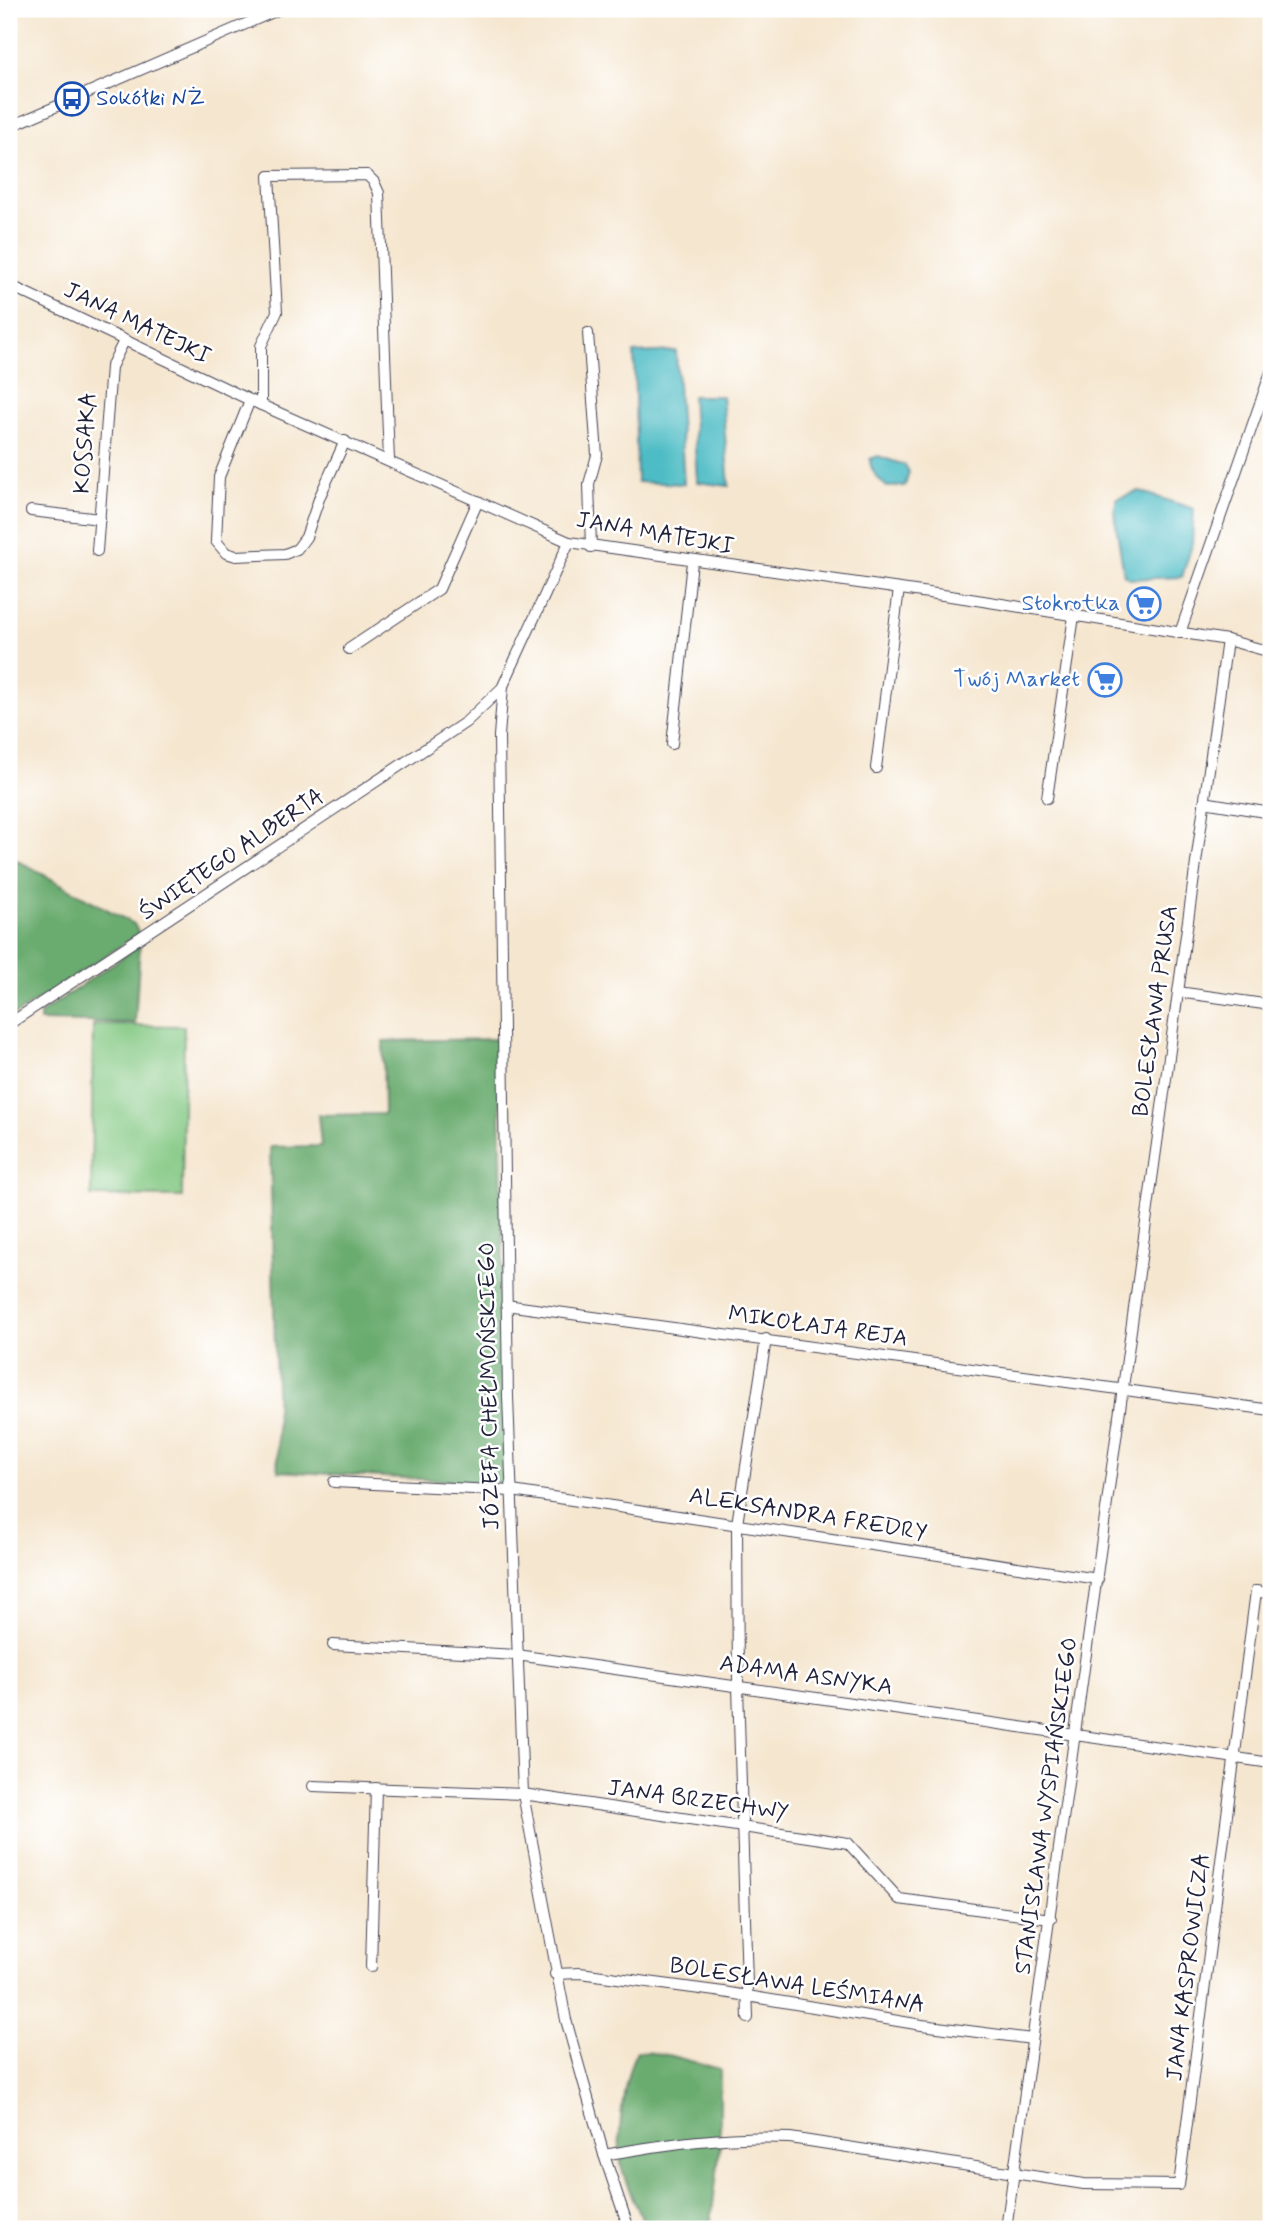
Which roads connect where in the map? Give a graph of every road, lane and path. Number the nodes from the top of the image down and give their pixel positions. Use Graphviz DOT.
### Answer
graph roads {
  1 [pos="280,9"];
  2 [pos="9,127"];
  3 [pos="9,285"];
  4 [pos="588,333"];
  5 [pos="124,341"];
  6 [pos="1271,372"];
  7 [pos="250,400"];
  8 [pos="261,405"];
  9 [pos="345,441"];
  10 [pos="389,461"];
  11 [pos="478,501"];
  12 [pos="31,511"];
  13 [pos="100,519"];
  14 [pos="569,542"];
  15 [pos="591,547"];
  16 [pos="97,551"];
  17 [pos="692,562"];
  18 [pos="899,590"];
  19 [pos="1074,616"];
  20 [pos="1180,633"];
  21 [pos="1227,640"];
  22 [pos="349,649"];
  23 [pos="1271,652"];
  24 [pos="503,686"];
  25 [pos="474,715"];
  26 [pos="499,727"];
  27 [pos="672,744"];
  28 [pos="876,768"];
  29 [pos="1047,798"];
  30 [pos="1204,802"];
  31 [pos="1271,813"];
  32 [pos="1178,992"];
  33 [pos="1271,1005"];
  34 [pos="9,1024"];
  35 [pos="506,1305"];
  36 [pos="766,1339"];
  37 [pos="1124,1388"];
  38 [pos="1271,1410"];
  39 [pos="334,1482"];
  40 [pos="512,1491"];
  41 [pos="737,1524"];
  42 [pos="1098,1578"];
  43 [pos="1271,1594"];
  44 [pos="333,1645"];
  45 [pos="517,1655"];
  46 [pos="737,1686"];
  47 [pos="1077,1734"];
  48 [pos="1234,1757"];
  49 [pos="1271,1763"];
  50 [pos="313,1786"];
  51 [pos="376,1788"];
  52 [pos="523,1794"];
  53 [pos="742,1827"];
  54 [pos="1051,1919"];
  55 [pos="371,1968"];
  56 [pos="555,1974"];
  57 [pos="747,1998"];
  58 [pos="748,2018"];
  59 [pos="1032,2039"];
  60 [pos="604,2155"];
  61 [pos="1016,2174"];
  62 [pos="629,2229"];
  63 [pos="1006,2229"];
  1 -- 2 [label="street"];
  3 -- 5 [label="street, JANA MATEJKI"];
  4 -- 15 [label="street"];
  5 -- 7 [label="street, JANA MATEJKI"];
  5 -- 13 [label="street, KOSSAKA"];
  6 -- 20 [label="street"];
  7 -- 8 [label="street, JANA MATEJKI"];
  7 -- 9 [label="street"];
  8 -- 9 [label="street, JANA MATEJKI"];
  8 -- 10 [label="street"];
  9 -- 10 [label="street, JANA MATEJKI"];
  10 -- 11 [label="street, JANA MATEJKI"];
  11 -- 14 [label="street, JANA MATEJKI"];
  11 -- 22 [label="street"];
  12 -- 13 [label="street"];
  13 -- 16 [label="street, KOSSAKA"];
  14 -- 15 [label="street, JANA MATEJKI"];
  14 -- 24 [label="street, JÓZEFA CHEŁMOŃSKIEGO"];
  15 -- 17 [label="street, JANA MATEJKI"];
  17 -- 18 [label="street, JANA MATEJKI"];
  17 -- 27 [label="street"];
  18 -- 19 [label="street, JANA MATEJKI"];
  18 -- 28 [label="street"];
  19 -- 20 [label="street, JANA MATEJKI"];
  19 -- 29 [label="street"];
  20 -- 21 [label="street, JANA MATEJKI"];
  21 -- 23 [label="street, JANA MATEJKI"];
  21 -- 30 [label="street, BOLESŁAWA PRUSA"];
  24 -- 25 [label="street, ŚWIĘTEGO ALBERTA"];
  24 -- 26 [label="street, JÓZEFA CHEŁMOŃSKIEGO"];
  25 -- 26 [label="street"];
  25 -- 34 [label="street, ŚWIĘTEGO ALBERTA"];
  26 -- 35 [label="street, JÓZEFA CHEŁMOŃSKIEGO"];
  30 -- 31 [label="street"];
  30 -- 32 [label="street, BOLESŁAWA PRUSA"];
  32 -- 33 [label="street"];
  32 -- 37 [label="street, BOLESŁAWA PRUSA"];
  35 -- 36 [label="street, MIKOŁAJA REJA"];
  35 -- 40 [label="street, JÓZEFA CHEŁMOŃSKIEGO"];
  36 -- 37 [label="street, MIKOŁAJA REJA"];
  36 -- 41 [label="street"];
  37 -- 38 [label="street, MIKOŁAJA REJA"];
  37 -- 42 [label="street, STANISŁAWA WYSPIAŃSKIEGO"];
  39 -- 40 [label="street, ALEKSANDRA FREDRY"];
  40 -- 41 [label="street, ALEKSANDRA FREDRY"];
  40 -- 45 [label="street, JÓZEFA CHEŁMOŃSKIEGO"];
  41 -- 42 [label="street, ALEKSANDRA FREDRY"];
  41 -- 46 [label="street"];
  42 -- 47 [label="street, STANISŁAWA WYSPIAŃSKIEGO"];
  43 -- 48 [label="street, JANA KASPROWICZA"];
  44 -- 45 [label="street, ADAMA ASNYKA"];
  45 -- 46 [label="street, ADAMA ASNYKA"];
  45 -- 52 [label="street, JÓZEFA CHEŁMOŃSKIEGO"];
  46 -- 47 [label="street, ADAMA ASNYKA"];
  46 -- 53 [label="street"];
  47 -- 48 [label="street, ADAMA ASNYKA"];
  47 -- 54 [label="street, STANISŁAWA WYSPIAŃSKIEGO"];
  48 -- 49 [label="street, ADAMA ASNYKA"];
  48 -- 61 [label="street, JANA KASPROWICZA"];
  50 -- 51 [label="street, JANA BRZECHWY"];
  51 -- 52 [label="street, JANA BRZECHWY"];
  51 -- 55 [label="street"];
  52 -- 53 [label="street, JANA BRZECHWY"];
  52 -- 56 [label="street, JÓZEFA CHEŁMOŃSKIEGO"];
  53 -- 54 [label="street, JANA BRZECHWY"];
  53 -- 57 [label="street"];
  54 -- 59 [label="street, STANISŁAWA WYSPIAŃSKIEGO"];
  56 -- 57 [label="street, BOLESŁAWA LEŚMIANA"];
  56 -- 60 [label="street, JÓZEFA CHEŁMOŃSKIEGO"];
  57 -- 58 [label="street"];
  57 -- 59 [label="street, BOLESŁAWA LEŚMIANA"];
  59 -- 61 [label="street, STANISŁAWA WYSPIAŃSKIEGO"];
  60 -- 61 [label="street"];
  60 -- 62 [label="street, JÓZEFA CHEŁMOŃSKIEGO"];
  61 -- 63 [label="street, STANISŁAWA WYSPIAŃSKIEGO"];
}
